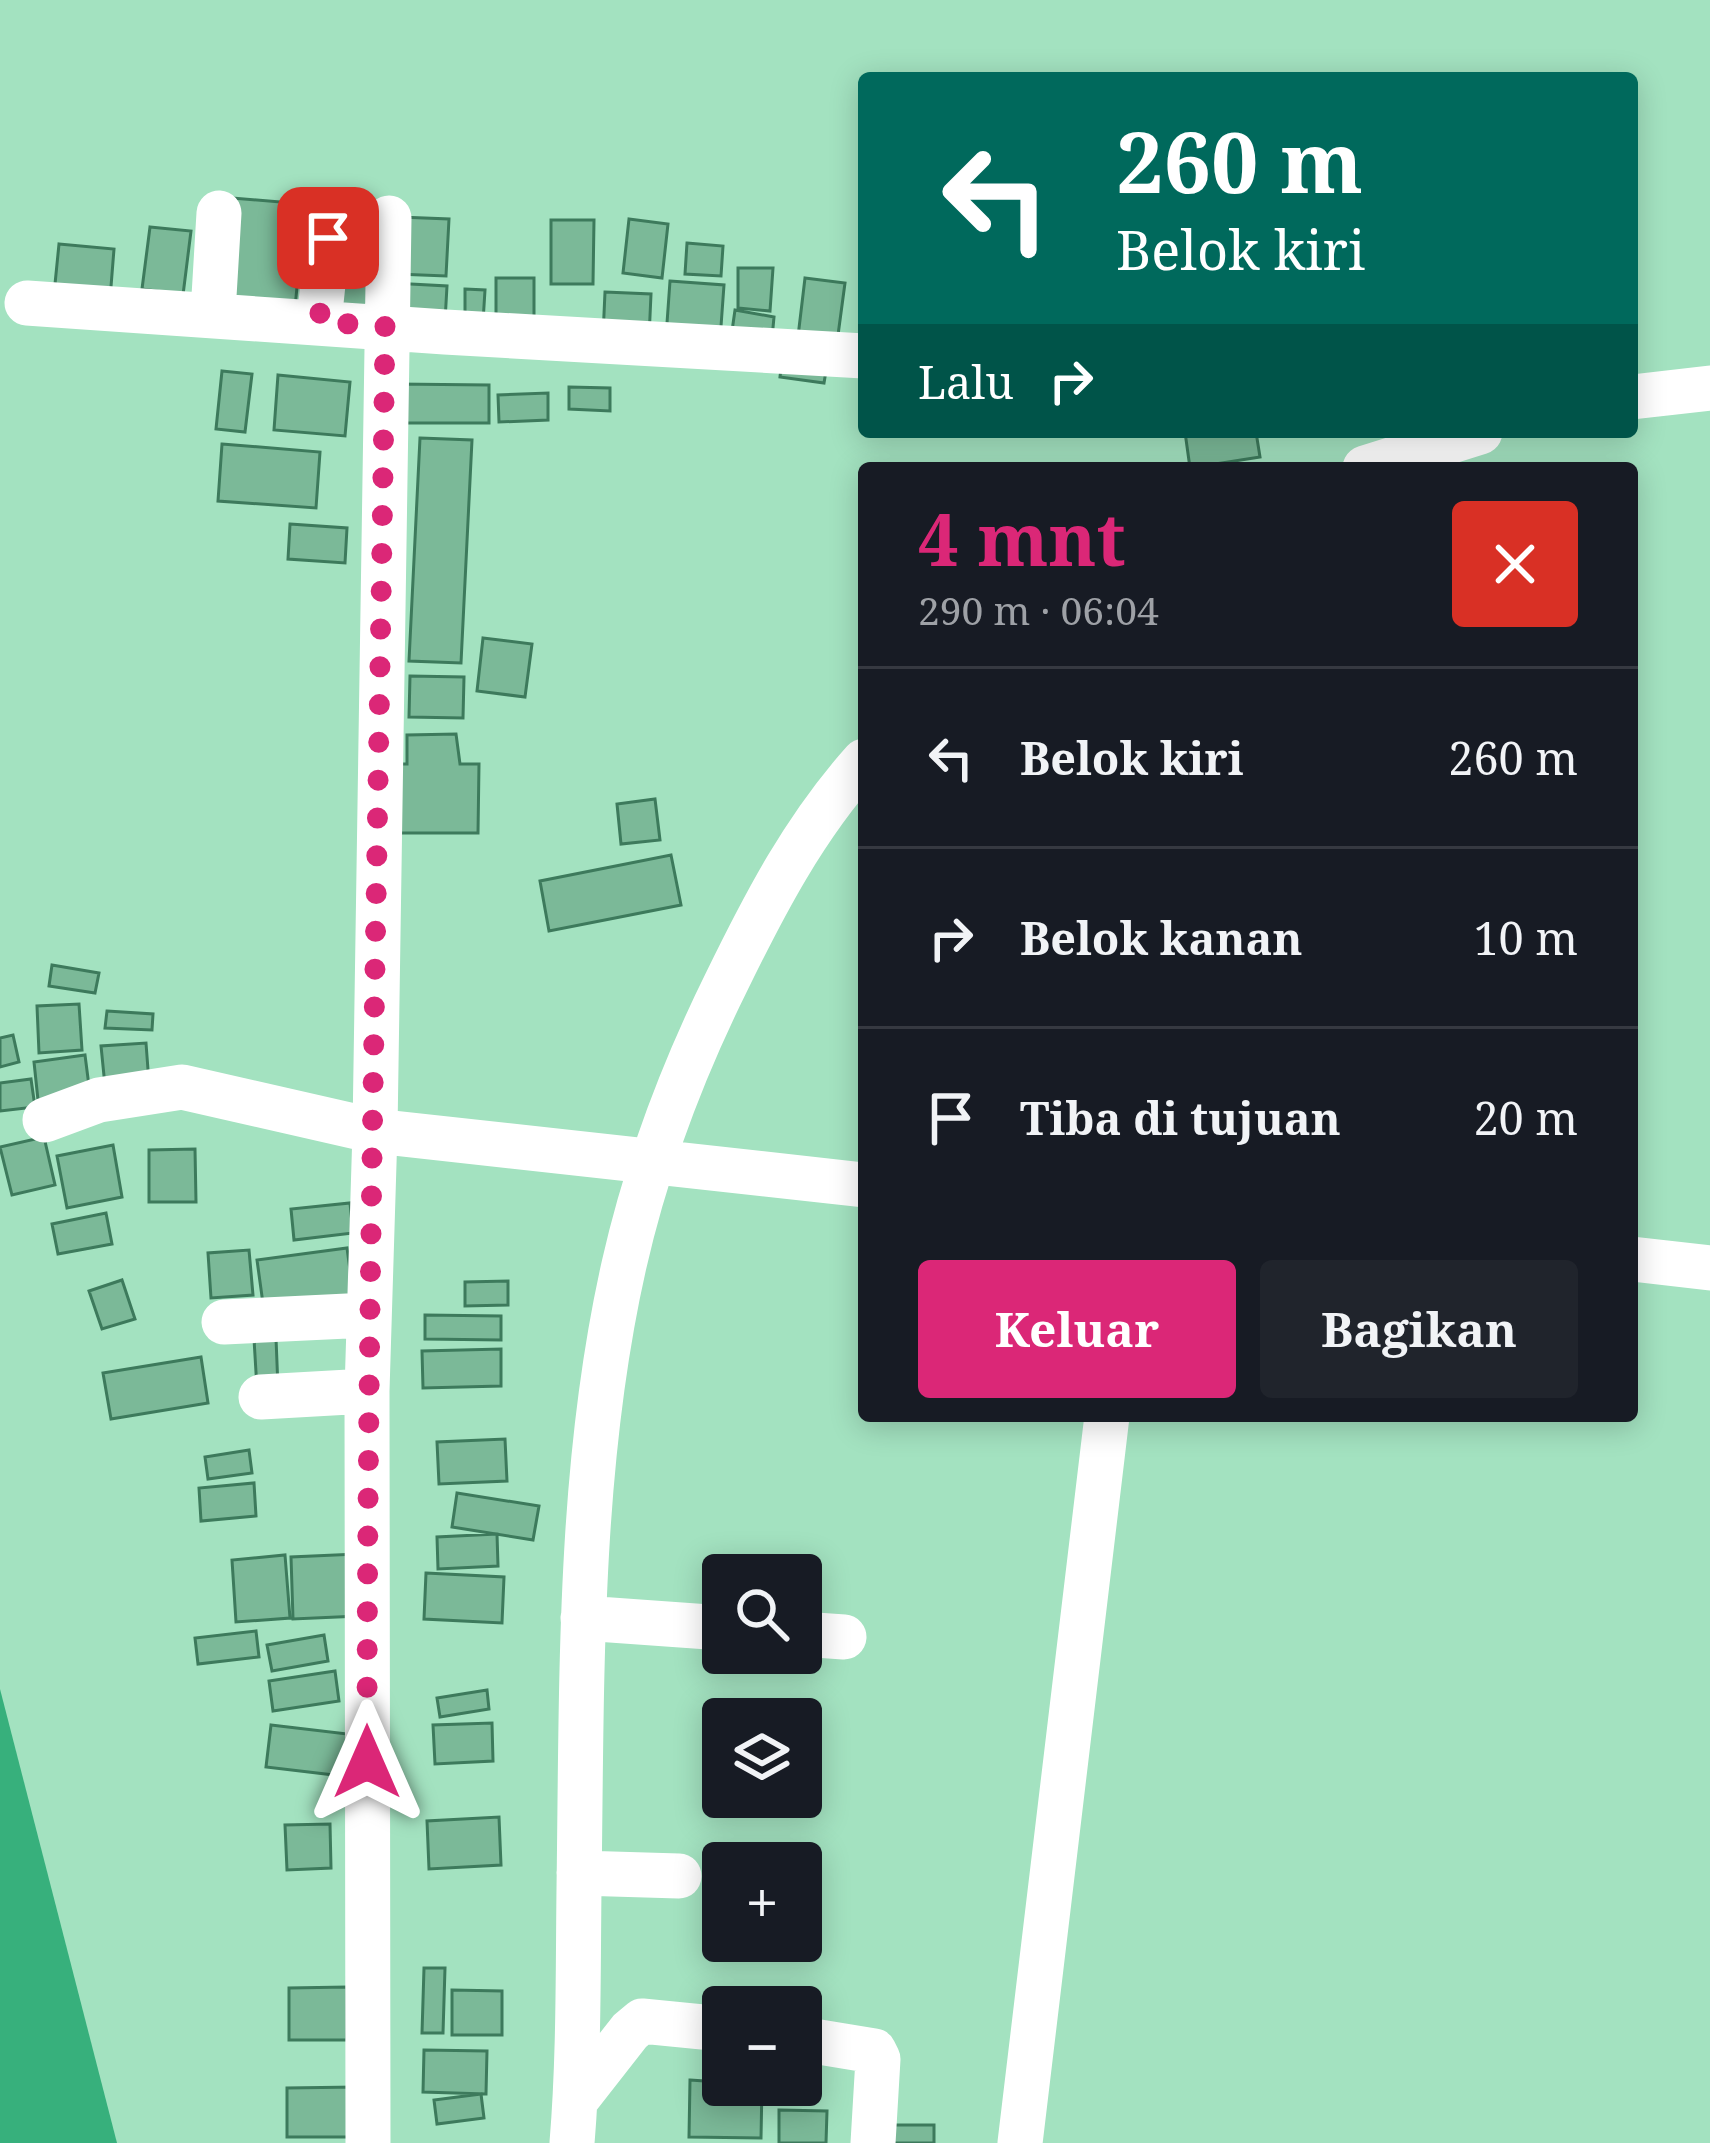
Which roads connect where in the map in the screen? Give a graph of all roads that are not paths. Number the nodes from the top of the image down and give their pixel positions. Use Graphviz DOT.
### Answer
graph roads {
  1 [pos="219,213"];
  2 [pos="389,218"];
  3 [pos="328,238"];
  4 [pos="27,303"];
  5 [pos="213,314"];
  6 [pos="319,322"];
  7 [pos="385,326"];
  8 [pos="858,356"];
  9 [pos="1710,388"];
  10 [pos="1638,396"];
  11 [pos="1461,438"];
  12 [pos="1384,462"];
  13 [pos="858,767"];
  14 [pos="45,1120"];
  15 [pos="375,1131"];
  16 [pos="654,1159"];
  17 [pos="858,1184"];
  18 [pos="1638,1260"];
  19 [pos="1710,1268"];
  20 [pos="368,1315"];
  21 [pos="224,1322"];
  22 [pos="367,1391"];
  23 [pos="260,1397"];
  24 [pos="1106,1422"];
  25 [pos="583,1618"];
  26 [pos="702,1626"];
  27 [pos="579,1873"];
  28 [pos="679,1876"];
  29 [pos="702,2027"];
  30 [pos="822,2042"];
  31 [pos="574,2122"];
  32 [pos="368,2143"];
  33 [pos="872,2143"];
  34 [pos="1020,2143"];
  1 -- 5 [label="street"];
  2 -- 7 [label="street"];
  3 -- 6 [label="street"];
  4 -- 5 [label="street"];
  5 -- 6 [label="street"];
  6 -- 7 [label="street"];
  7 -- 8 [label="street"];
  7 -- 15 [label="street"];
  9 -- 10 [label="street"];
  11 -- 12 [label="street"];
  13 -- 16 [label="street"];
  14 -- 15 [label="street"];
  15 -- 16 [label="street"];
  15 -- 20 [label="street"];
  16 -- 17 [label="street"];
  16 -- 25 [label="street"];
  18 -- 19 [label="street"];
  20 -- 21 [label="street"];
  20 -- 22 [label="street"];
  22 -- 23 [label="street"];
  22 -- 32 [label="street"];
  24 -- 34 [label="street"];
  25 -- 26 [label="street"];
  25 -- 27 [label="street"];
  27 -- 28 [label="street"];
  27 -- 31 [label="street"];
  29 -- 31 [label="street"];
  30 -- 33 [label="street"];
}
